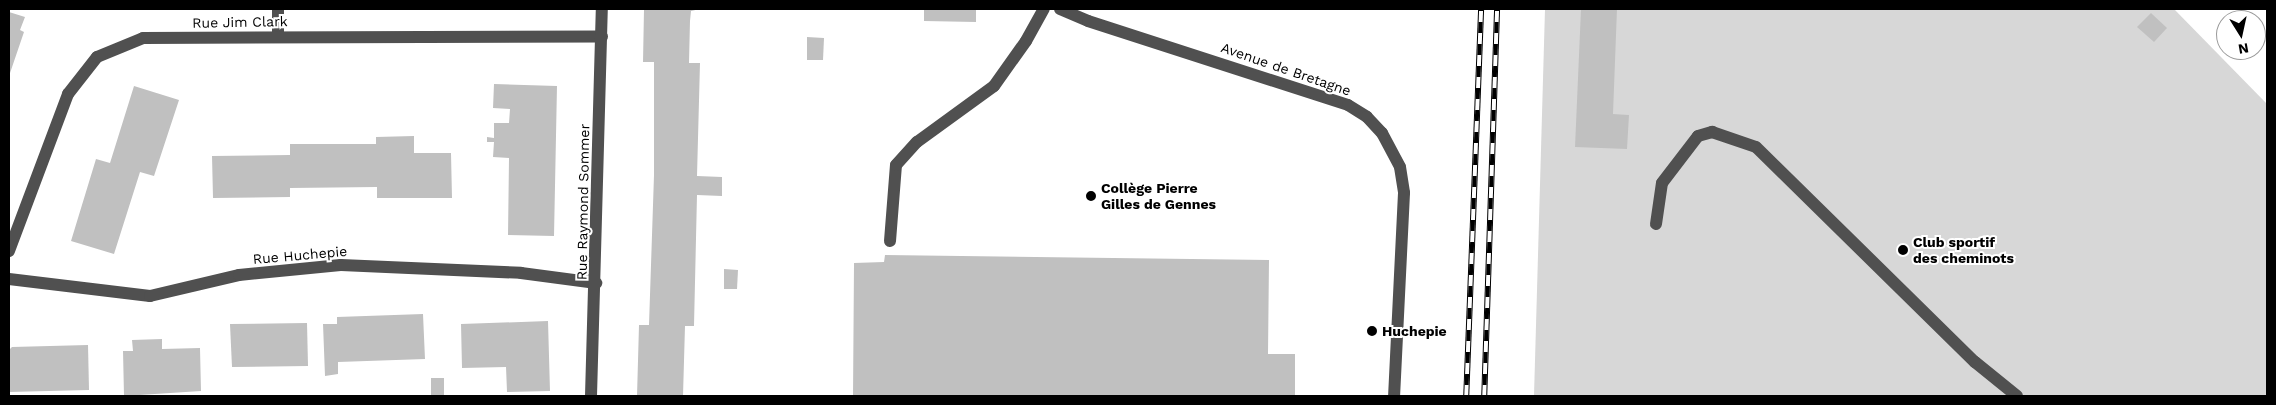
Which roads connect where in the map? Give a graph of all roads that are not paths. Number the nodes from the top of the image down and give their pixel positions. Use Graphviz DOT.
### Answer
graph roads {
  1 [pos="278,9"];
  2 [pos="602,9"];
  3 [pos="1044,9"];
  4 [pos="1060,9"];
  5 [pos="602,36"];
  6 [pos="278,37"];
  7 [pos="1656,224"];
  8 [pos="890,241"];
  9 [pos="9,251"];
  10 [pos="9,279"];
  11 [pos="596,283"];
  12 [pos="591,396"];
  13 [pos="1394,396"];
  14 [pos="2018,396"];
  1 -- 6 [label="street"];
  2 -- 5 [label="street, Rue Raymond Sommer"];
  3 -- 8 [label="street"];
  4 -- 13 [label="street, Avenue de Bretagne"];
  5 -- 6 [label="street, Rue Jim Clark"];
  5 -- 11 [label="street, Rue Raymond Sommer"];
  6 -- 9 [label="street, Rue Jim Clark"];
  7 -- 14 [label="street"];
  10 -- 11 [label="street, Rue Huchepie"];
  11 -- 12 [label="street, Rue Raymond Sommer"];
}
